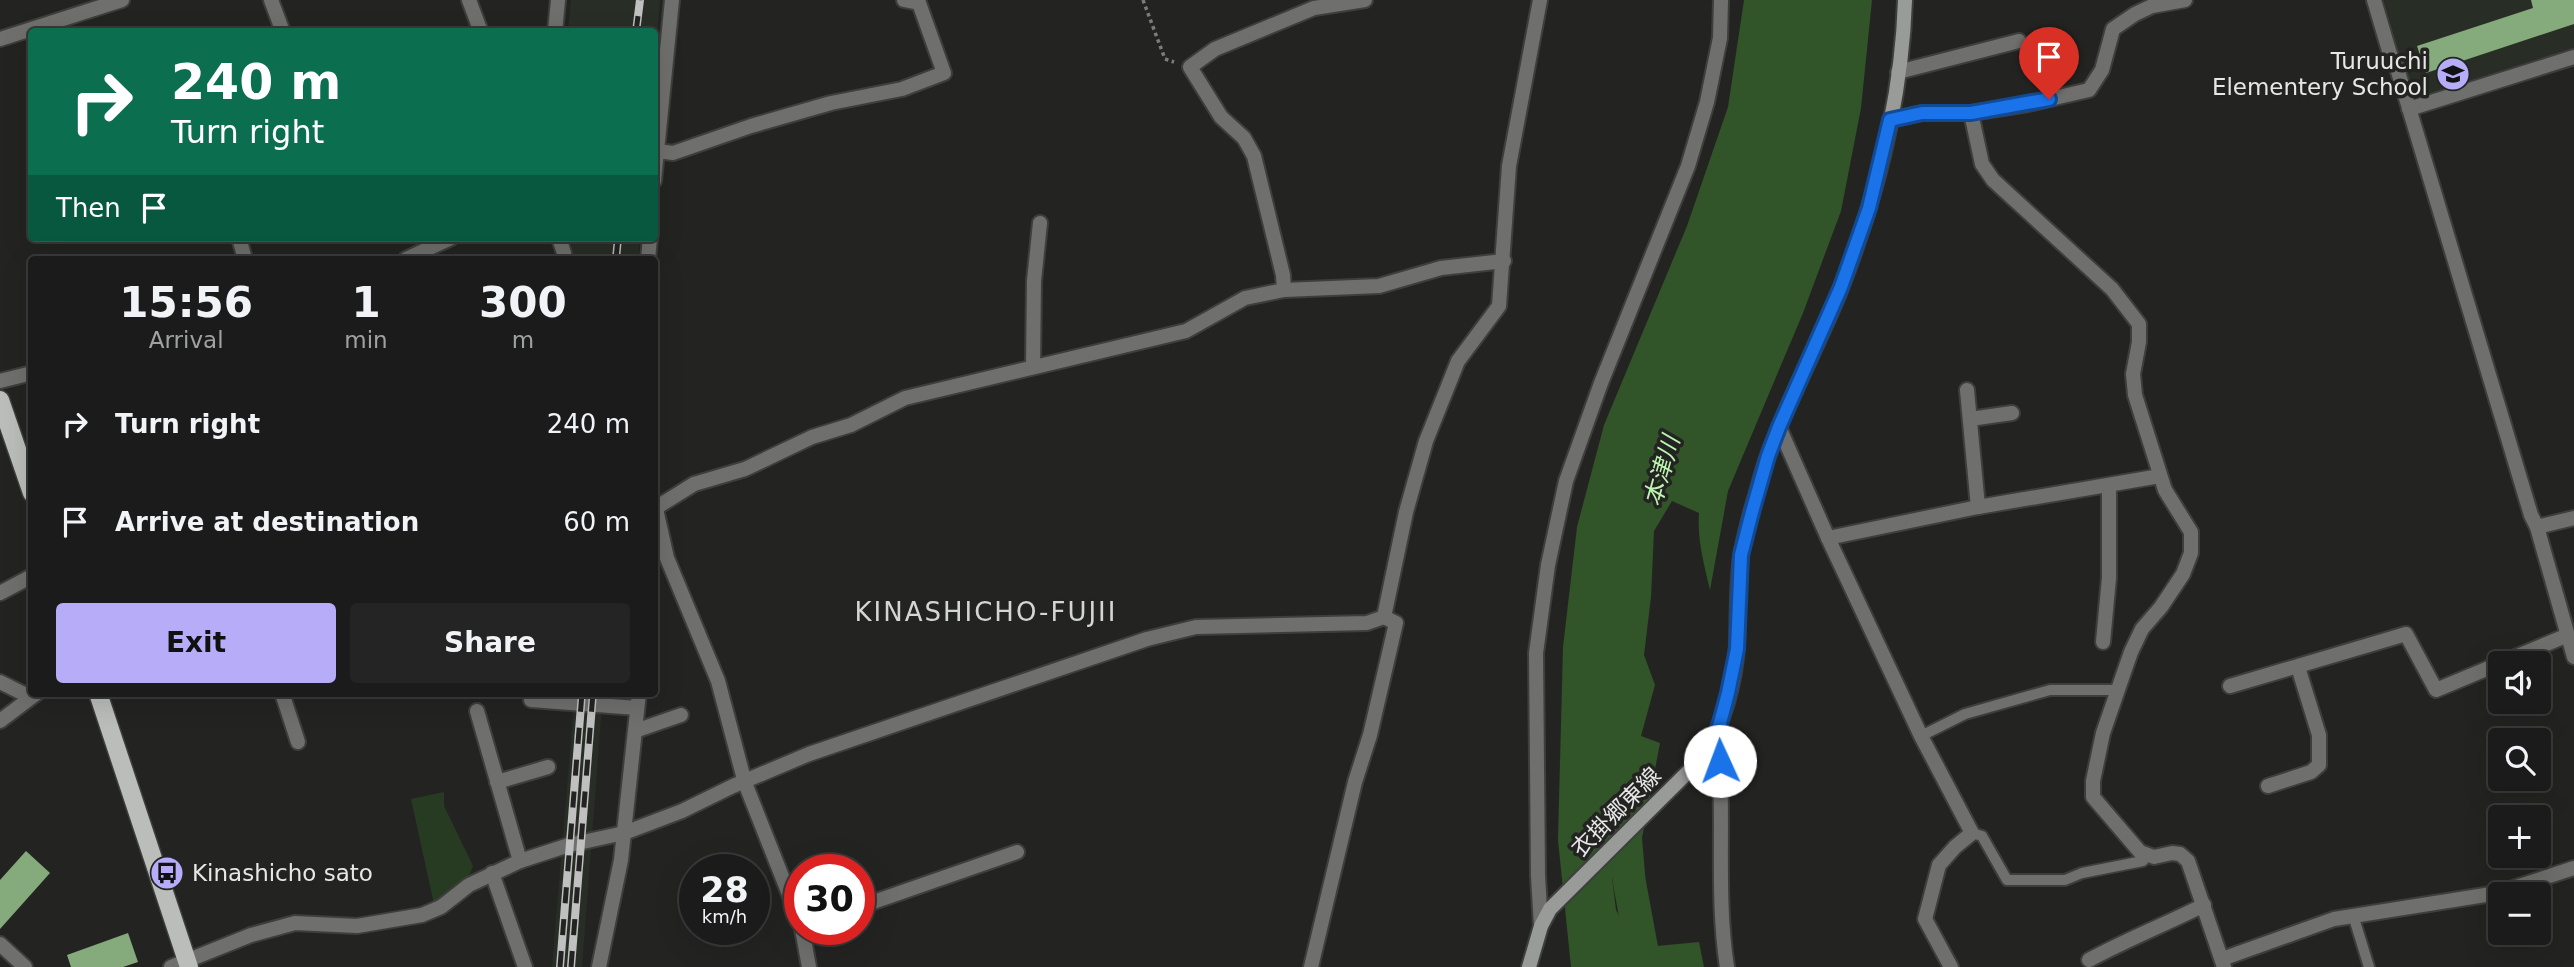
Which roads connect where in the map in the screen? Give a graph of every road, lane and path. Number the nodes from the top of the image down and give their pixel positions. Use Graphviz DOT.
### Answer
graph roads {
  1 [pos="122,0"];
  2 [pos="271,0"];
  3 [pos="470,0"];
  4 [pos="558,0"];
  5 [pos="672,0"];
  6 [pos="904,0"];
  7 [pos="1143,0"];
  8 [pos="1365,0"];
  9 [pos="1540,0"];
  10 [pos="1721,0"];
  11 [pos="1905,0"];
  12 [pos="2185,0"];
  13 [pos="2374,0"];
  14 [pos="2168,2"];
  15 [pos="105,3"];
  16 [pos="61,26"];
  17 [pos="282,28"];
  18 [pos="480,28"];
  19 [pos="555,28"];
  20 [pos="28,33"];
  21 [pos="0,39"];
  22 [pos="2019,41"];
  23 [pos="2574,57"];
  24 [pos="1190,68"];
  25 [pos="1898,72"];
  26 [pos="2409,109"];
  27 [pos="1971,113"];
  28 [pos="1890,120"];
  29 [pos="658,141"];
  30 [pos="658,151"];
  31 [pos="1040,223"];
  32 [pos="442,242"];
  33 [pos="412,256"];
  34 [pos="1504,261"];
  35 [pos="1284,290"];
  36 [pos="1032,366"];
  37 [pos="28,374"];
  38 [pos="0,381"];
  39 [pos="1967,390"];
  40 [pos="2,409"];
  41 [pos="2012,413"];
  42 [pos="1970,419"];
  43 [pos="1779,427"];
  44 [pos="2160,476"];
  45 [pos="28,482"];
  46 [pos="2109,485"];
  47 [pos="658,507"];
  48 [pos="1978,507"];
  49 [pos="2574,518"];
  50 [pos="658,521"];
  51 [pos="2537,527"];
  52 [pos="1828,538"];
  53 [pos="28,578"];
  54 [pos="0,593"];
  55 [pos="1384,617"];
  56 [pos="2568,635"];
  57 [pos="2103,642"];
  58 [pos="2574,657"];
  59 [pos="2298,667"];
  60 [pos="0,682"];
  61 [pos="2230,686"];
  62 [pos="2117,690"];
  63 [pos="28,693"];
  64 [pos="31,697"];
  65 [pos="99,697"];
  66 [pos="283,697"];
  67 [pos="531,697"];
  68 [pos="638,701"];
  69 [pos="477,711"];
  70 [pos="681,715"];
  71 [pos="0,721"];
  72 [pos="635,732"];
  73 [pos="1717,734"];
  74 [pos="1921,736"];
  75 [pos="298,742"];
  76 [pos="548,767"];
  77 [pos="497,782"];
  78 [pos="744,783"];
  79 [pos="2269,786"];
  80 [pos="624,833"];
  81 [pos="1972,833"];
  82 [pos="1017,852"];
  83 [pos="2147,856"];
  84 [pos="520,861"];
  85 [pos="2574,868"];
  86 [pos="492,873"];
  87 [pos="784,882"];
  88 [pos="875,901"];
  89 [pos="2204,905"];
  90 [pos="2353,915"];
  91 [pos="1541,926"];
  92 [pos="0,944"];
  93 [pos="805,945"];
  94 [pos="2089,960"];
  95 [pos="2223,963"];
  96 [pos="182,965"];
  97 [pos="25,967"];
  98 [pos="524,967"];
  99 [pos="599,967"];
  100 [pos="809,967"];
  101 [pos="1311,967"];
  102 [pos="1529,967"];
  103 [pos="1727,967"];
  104 [pos="1951,967"];
  105 [pos="2368,967"];
  1 -- 15 [label="street"];
  2 -- 17 [label="street"];
  3 -- 18 [label="street"];
  4 -- 19 [label="street"];
  5 -- 29 [label="street"];
  6 -- 30 [label="street"];
  7 -- 24 [label="path"];
  8 -- 24 [label="street"];
  9 -- 34 [label="street"];
  10 -- 91 [label="street"];
  11 -- 25 [label="main road, 衣掛郷東線"];
  12 -- 14 [label="street"];
  13 -- 26 [label="street"];
  14 -- 27 [label="street"];
  15 -- 16 [label="street"];
  20 -- 21 [label="street"];
  22 -- 25 [label="street"];
  23 -- 26 [label="street"];
  24 -- 35 [label="street"];
  25 -- 28 [label="main road, 衣掛郷東線"];
  26 -- 51 [label="street"];
  27 -- 28 [label="street"];
  27 -- 44 [label="street"];
  28 -- 43 [label="main road, 衣掛郷東線"];
  31 -- 36 [label="street"];
  32 -- 33 [label="street"];
  34 -- 35 [label="street"];
  34 -- 55 [label="street"];
  35 -- 36 [label="street"];
  36 -- 47 [label="street"];
  37 -- 38 [label="street"];
  39 -- 42 [label="street"];
  40 -- 45 [label="main road"];
  41 -- 42 [label="street"];
  42 -- 48 [label="street"];
  43 -- 52 [label="street"];
  43 -- 73 [label="main road, 衣掛郷東線"];
  44 -- 46 [label="street"];
  44 -- 62 [label="street"];
  46 -- 48 [label="street"];
  46 -- 57 [label="street"];
  48 -- 52 [label="street"];
  49 -- 51 [label="street"];
  50 -- 78 [label="street"];
  51 -- 56 [label="street"];
  52 -- 74 [label="street"];
  53 -- 54 [label="street"];
  55 -- 78 [label="street"];
  55 -- 101 [label="street"];
  56 -- 58 [label="street"];
  56 -- 59 [label="street"];
  59 -- 61 [label="street"];
  59 -- 79 [label="street"];
  60 -- 63 [label="street"];
  62 -- 74 [label="lane"];
  62 -- 83 [label="street"];
  64 -- 71 [label="street"];
  65 -- 96 [label="main road"];
  66 -- 75 [label="street"];
  67 -- 68 [label="street"];
  68 -- 72 [label="street"];
  69 -- 77 [label="street"];
  70 -- 72 [label="street"];
  72 -- 80 [label="street"];
  73 -- 91 [label="main road, 衣掛郷東線"];
  73 -- 103 [label="street"];
  74 -- 81 [label="street"];
  76 -- 77 [label="street"];
  77 -- 84 [label="street"];
  78 -- 80 [label="street"];
  78 -- 87 [label="street"];
  80 -- 84 [label="street"];
  80 -- 99 [label="street"];
  81 -- 83 [label="lane"];
  81 -- 104 [label="street"];
  82 -- 88 [label="street"];
  83 -- 89 [label="street"];
  84 -- 86 [label="street"];
  85 -- 90 [label="street"];
  86 -- 96 [label="street"];
  86 -- 98 [label="street"];
  89 -- 94 [label="street"];
  89 -- 95 [label="street"];
  90 -- 95 [label="street"];
  90 -- 105 [label="lane"];
  91 -- 102 [label="main road, 衣掛郷東線"];
  92 -- 97 [label="street"];
  93 -- 100 [label="street"];
}
